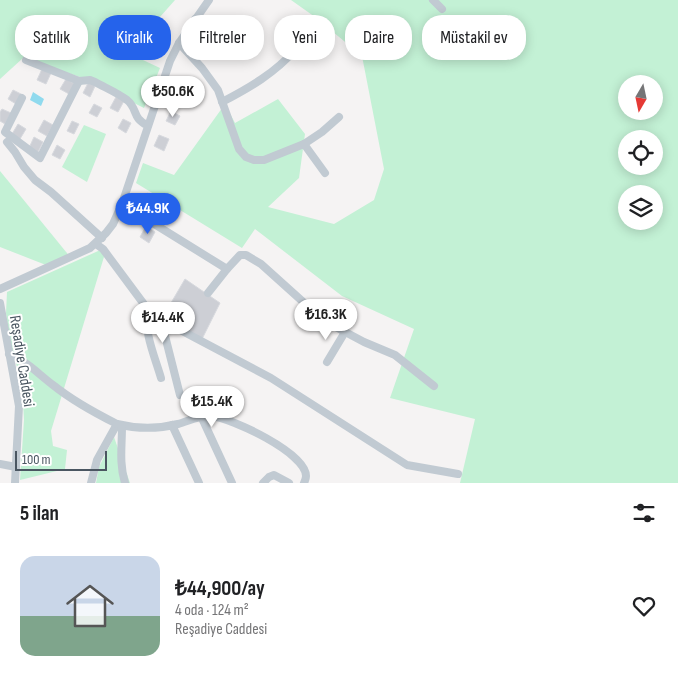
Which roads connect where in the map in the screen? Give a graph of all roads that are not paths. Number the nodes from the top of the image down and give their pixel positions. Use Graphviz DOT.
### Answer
graph roads {
  1 [pos="209,0"];
  2 [pos="433,0"];
  3 [pos="442,9"];
  4 [pos="198,15"];
  5 [pos="181,40"];
  6 [pos="179,43"];
  7 [pos="26,60"];
  8 [pos="286,60"];
  9 [pos="79,81"];
  10 [pos="22,98"];
  11 [pos="222,102"];
  12 [pos="339,117"];
  13 [pos="147,125"];
  14 [pos="7,142"];
  15 [pos="304,144"];
  16 [pos="325,173"];
  17 [pos="122,204"];
  18 [pos="99,241"];
  19 [pos="227,269"];
  20 [pos="0,289"];
  21 [pos="208,293"];
  22 [pos="0,304"];
  23 [pos="148,310"];
  24 [pos="161,320"];
  25 [pos="345,332"];
  26 [pos="9,354"];
  27 [pos="327,362"];
  28 [pos="162,378"];
  29 [pos="434,386"];
  30 [pos="180,395"];
  31 [pos="202,416"];
  32 [pos="119,425"];
  33 [pos="172,425"];
  34 [pos="0,464"];
  35 [pos="16,467"];
  36 [pos="458,474"];
  37 [pos="17,482"];
  38 [pos="91,483"];
  39 [pos="125,483"];
  40 [pos="199,483"];
  41 [pos="232,483"];
  42 [pos="263,483"];
  43 [pos="289,483"];
  44 [pos="304,483"];
  1 -- 4 [label="street"];
  2 -- 3 [label="street"];
  5 -- 6 [label="street"];
  6 -- 11 [label="street"];
  6 -- 13 [label="street"];
  7 -- 9 [label="street"];
  8 -- 11 [label="street"];
  9 -- 10 [label="street"];
  9 -- 13 [label="street"];
  11 -- 15 [label="street"];
  12 -- 15 [label="street"];
  13 -- 17 [label="street"];
  14 -- 18 [label="street"];
  15 -- 16 [label="street"];
  17 -- 18 [label="street"];
  17 -- 19 [label="street"];
  18 -- 20 [label="street"];
  18 -- 23 [label="street"];
  19 -- 21 [label="street"];
  19 -- 25 [label="street"];
  22 -- 26 [label="street, Reşadiye Caddesi"];
  23 -- 24 [label="street"];
  23 -- 28 [label="street"];
  24 -- 30 [label="street"];
  24 -- 36 [label="street"];
  25 -- 27 [label="street"];
  25 -- 29 [label="street"];
  26 -- 32 [label="street"];
  26 -- 35 [label="street, Reşadiye Caddesi"];
  31 -- 33 [label="street"];
  31 -- 41 [label="street"];
  31 -- 44 [label="street"];
  32 -- 33 [label="street"];
  32 -- 38 [label="street"];
  32 -- 39 [label="street"];
  33 -- 40 [label="street"];
  34 -- 35 [label="street"];
  35 -- 37 [label="street, Reşadiye Caddesi"];
  42 -- 43 [label="street"];
}
